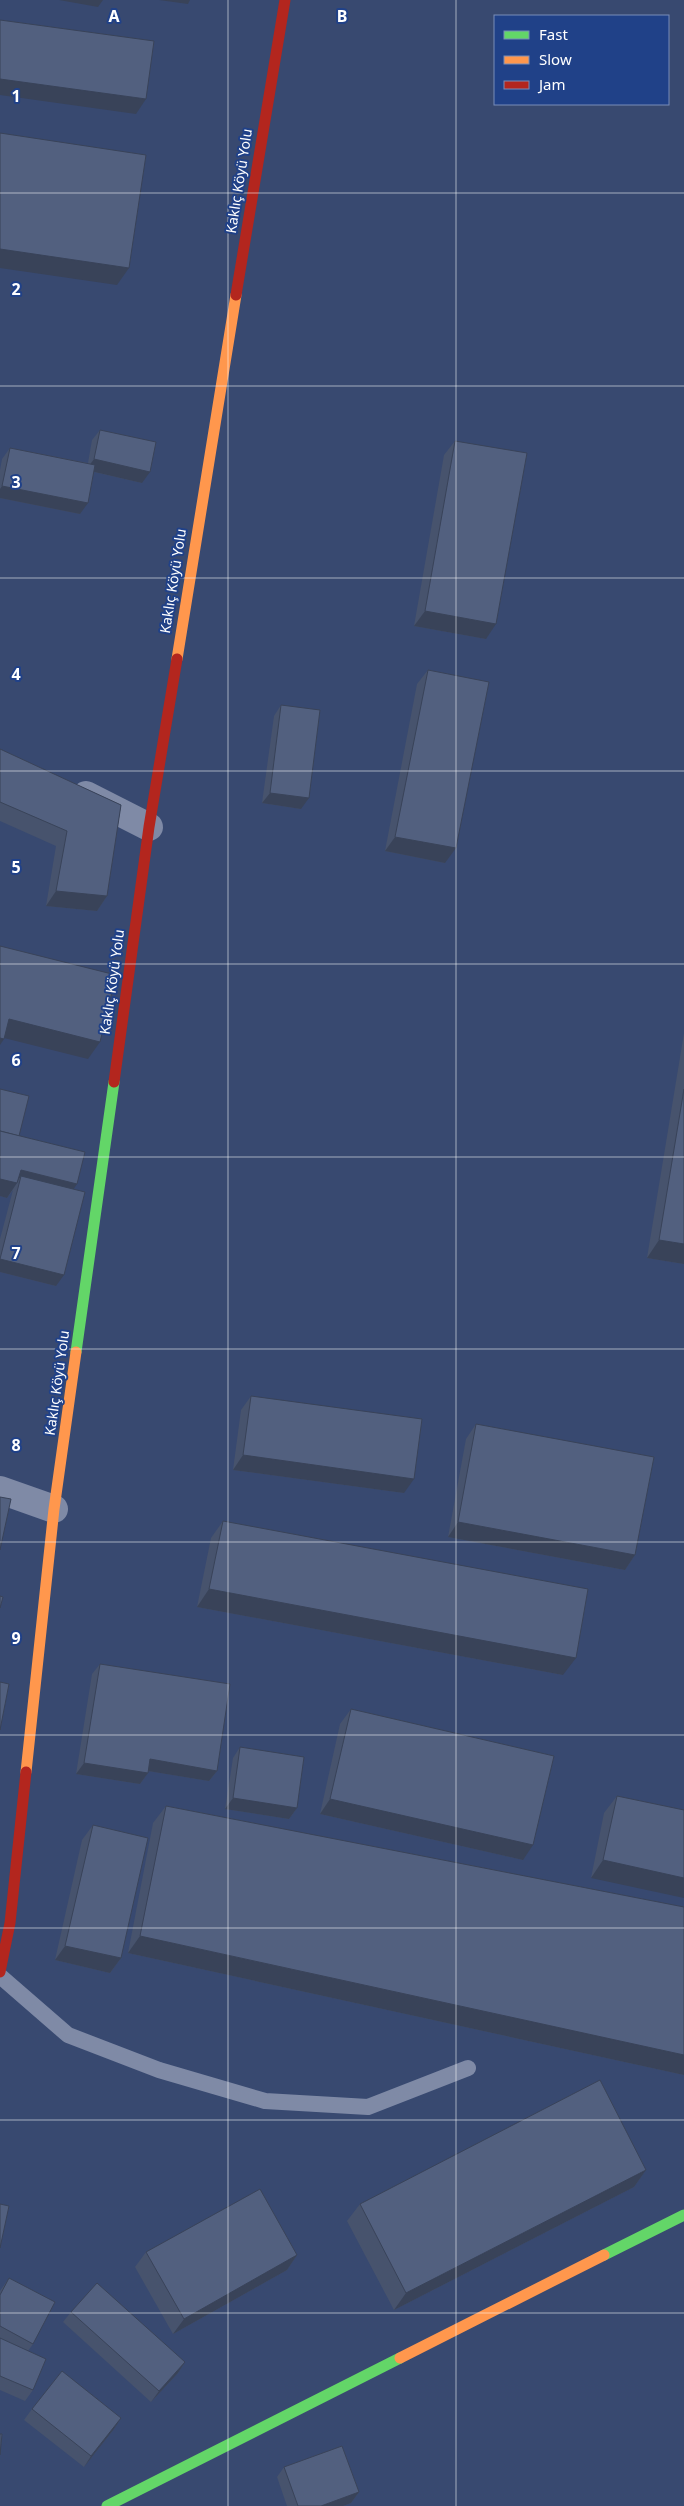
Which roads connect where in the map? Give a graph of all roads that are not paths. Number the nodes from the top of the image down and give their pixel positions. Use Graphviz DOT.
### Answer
graph roads {
  1 [pos="285,0"];
  2 [pos="61,782"];
  3 [pos="149,827"];
  4 [pos="0,1490"];
  5 [pos="54,1508"];
  6 [pos="0,1972"];
  7 [pos="0,1976"];
  8 [pos="468,2068"];
  9 [pos="684,2215"];
  10 [pos="107,2506"];
  1 -- 3 [label="street, Kaklıç Köyü Yolu"];
  2 -- 3 [label="street"];
  3 -- 5 [label="street, Kaklıç Köyü Yolu"];
  4 -- 5 [label="street"];
  5 -- 6 [label="street, Kaklıç Köyü Yolu"];
  7 -- 8 [label="lane"];
  9 -- 10 [label="street"];
}
